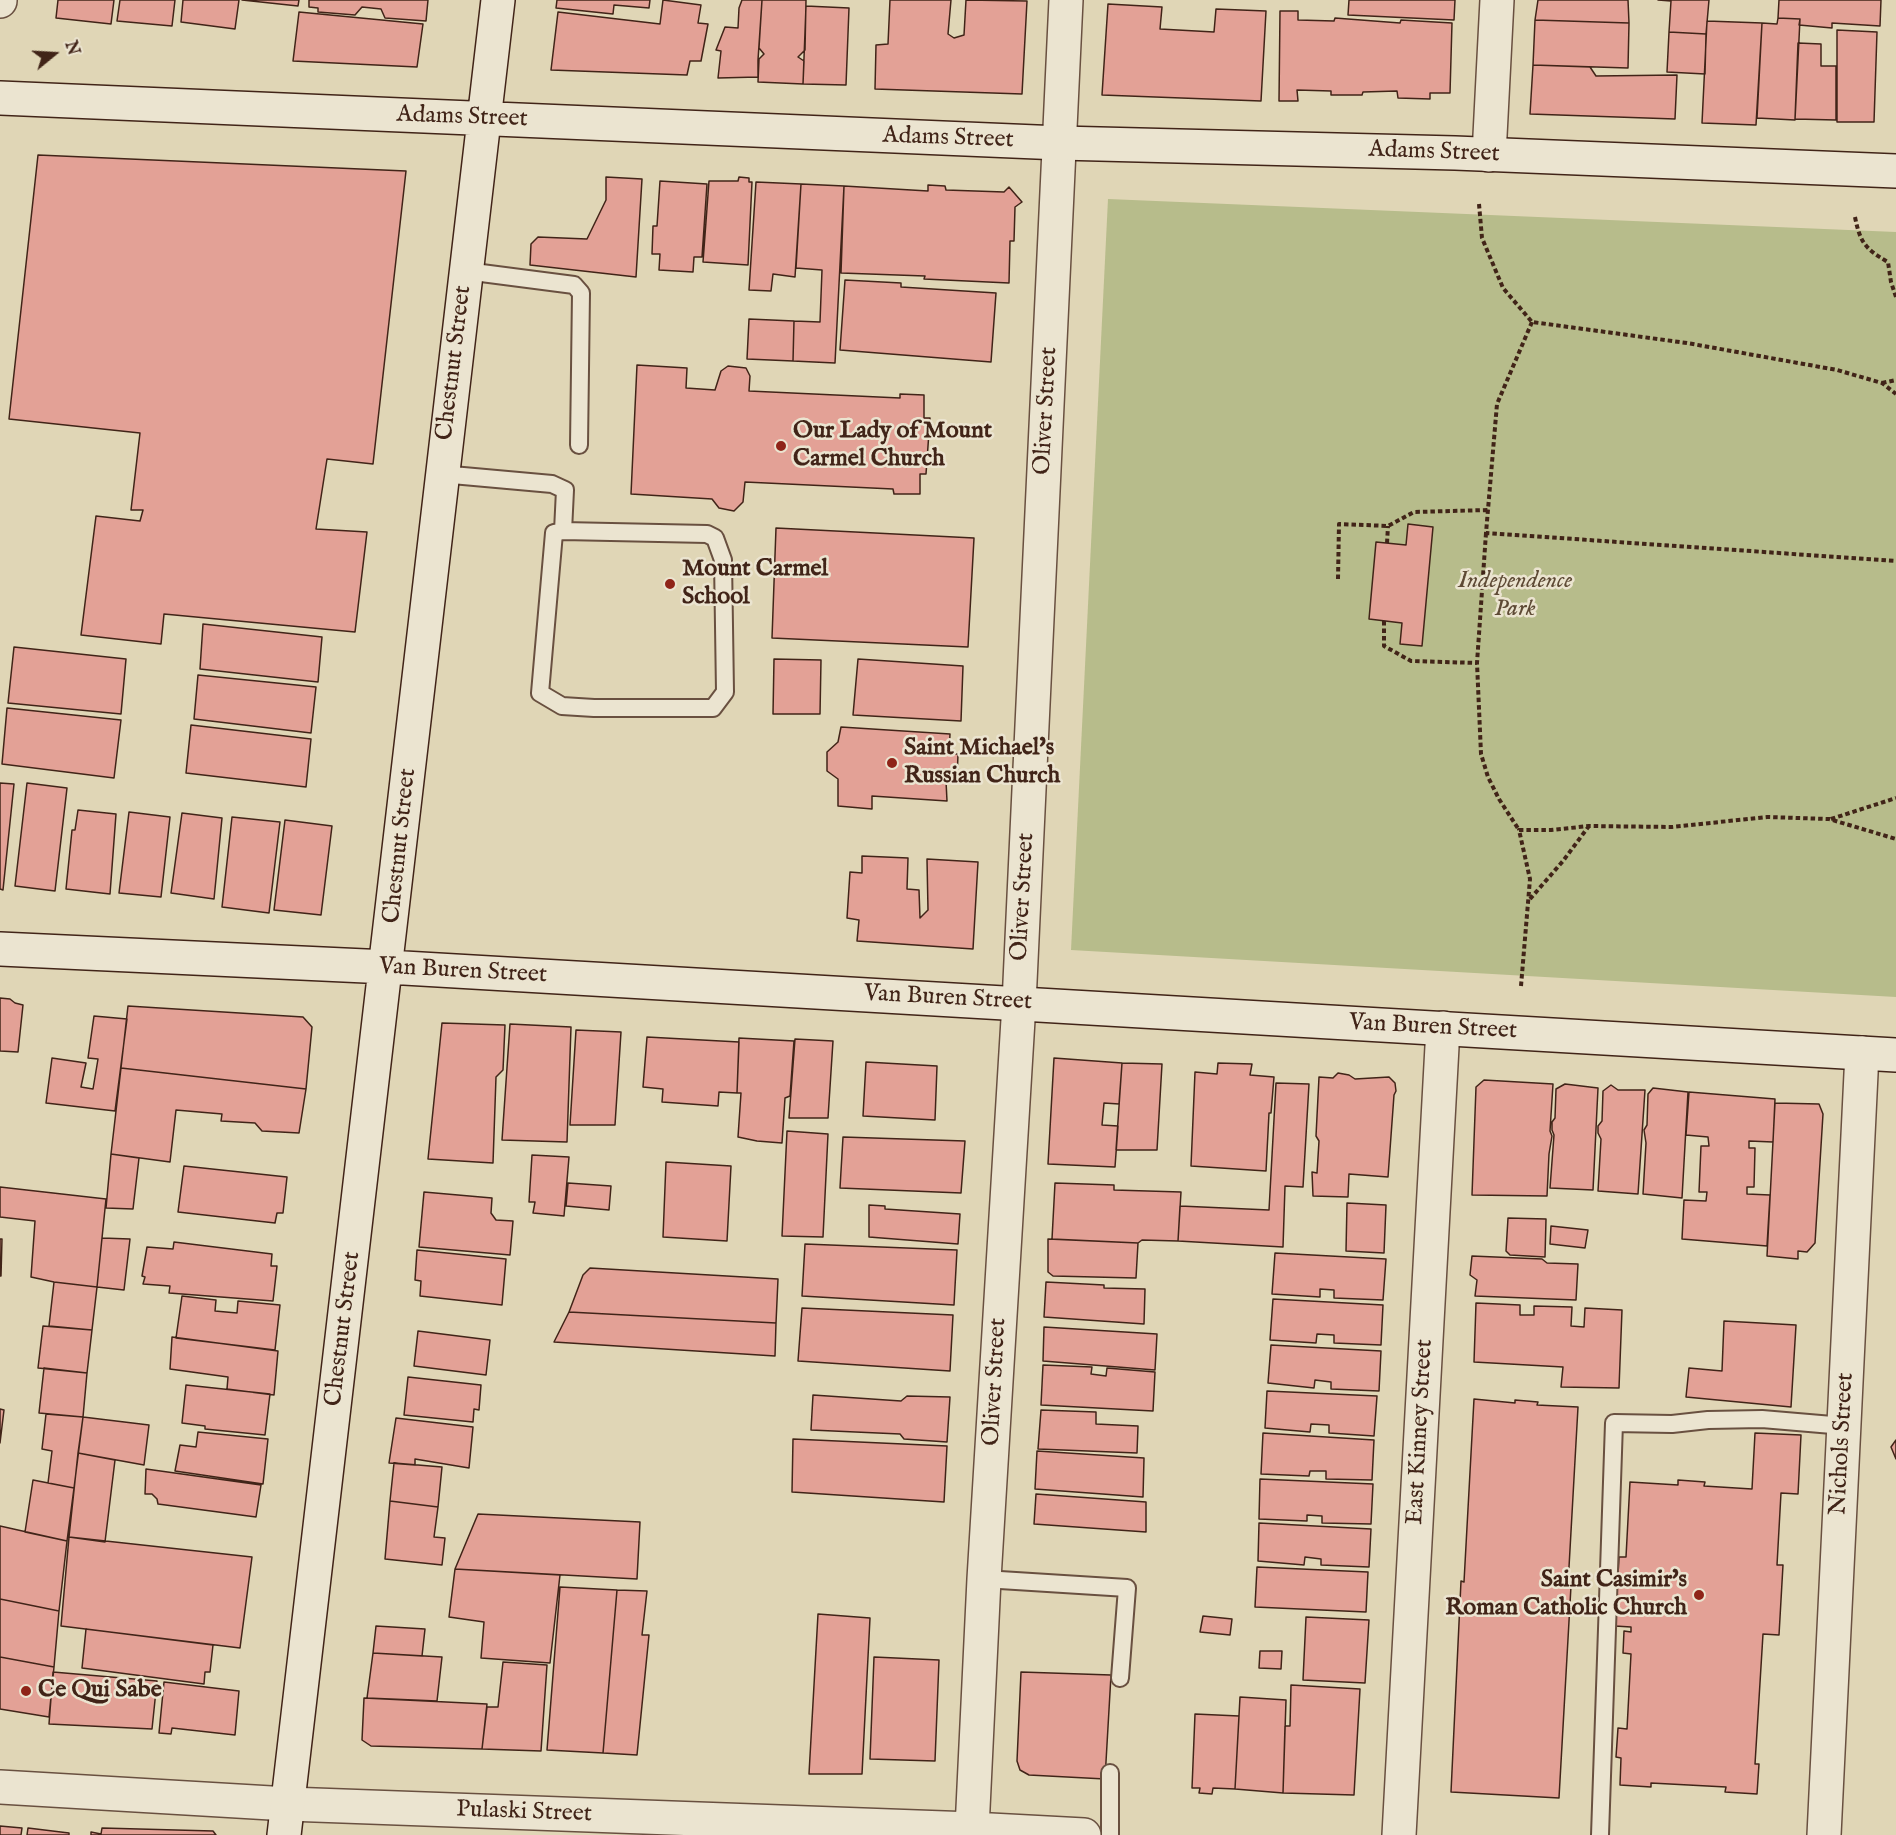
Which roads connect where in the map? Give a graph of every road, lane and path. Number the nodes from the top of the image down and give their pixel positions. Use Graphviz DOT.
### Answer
graph roads {
  1 [pos="498,0"];
  2 [pos="1066,0"];
  3 [pos="1497,0"];
  4 [pos="0,98"];
  5 [pos="485,120"];
  6 [pos="1060,143"];
  7 [pos="1489,155"];
  8 [pos="1896,171"];
  9 [pos="1479,204"];
  10 [pos="1855,217"];
  11 [pos="466,271"];
  12 [pos="1896,297"];
  13 [pos="1532,322"];
  14 [pos="1896,380"];
  15 [pos="1882,383"];
  16 [pos="1896,394"];
  17 [pos="579,445"];
  18 [pos="441,474"];
  19 [pos="1488,510"];
  20 [pos="1388,526"];
  21 [pos="563,531"];
  22 [pos="1486,533"];
  23 [pos="1387,543"];
  24 [pos="1896,561"];
  25 [pos="1338,579"];
  26 [pos="1384,621"];
  27 [pos="1477,663"];
  28 [pos="1896,798"];
  29 [pos="1829,819"];
  30 [pos="1589,826"];
  31 [pos="1519,830"];
  32 [pos="1896,839"];
  33 [pos="1529,899"];
  34 [pos="0,949"];
  35 [pos="387,967"];
  36 [pos="1521,986"];
  37 [pos="1019,1003"];
  38 [pos="1443,1028"];
  39 [pos="1862,1053"];
  40 [pos="1896,1055"];
  41 [pos="1844,1426"];
  42 [pos="984,1579"];
  43 [pos="1120,1678"];
  44 [pos="1110,1773"];
  45 [pos="0,1787"];
  46 [pos="286,1820"];
  47 [pos="972,1829"];
  48 [pos="1051,1834"];
  49 [pos="1084,1835"];
  50 [pos="1110,1835"];
  51 [pos="1399,1835"];
  52 [pos="1600,1835"];
  53 [pos="1824,1835"];
  1 -- 5 [label="street, Chestnut Street"];
  2 -- 6 [label="street, Oliver Street"];
  3 -- 7 [label="street"];
  4 -- 5 [label="street, Adams Street"];
  5 -- 6 [label="street, Adams Street"];
  5 -- 11 [label="street, Chestnut Street"];
  6 -- 7 [label="street, Adams Street"];
  6 -- 37 [label="street, Oliver Street"];
  7 -- 8 [label="street, Adams Street"];
  9 -- 13 [label="path"];
  10 -- 12 [label="path"];
  11 -- 17 [label="lane"];
  11 -- 18 [label="street, Chestnut Street"];
  13 -- 15 [label="path"];
  13 -- 19 [label="path"];
  14 -- 15 [label="path"];
  15 -- 16 [label="path"];
  18 -- 21 [label="lane"];
  18 -- 35 [label="street, Chestnut Street"];
  19 -- 20 [label="path"];
  19 -- 22 [label="path"];
  20 -- 23 [label="path"];
  20 -- 25 [label="path"];
  21 -- 21 [label="lane"];
  22 -- 24 [label="path"];
  22 -- 27 [label="path"];
  26 -- 27 [label="path"];
  27 -- 31 [label="path"];
  28 -- 29 [label="path"];
  29 -- 30 [label="path"];
  29 -- 32 [label="path"];
  30 -- 31 [label="path"];
  30 -- 33 [label="path"];
  31 -- 33 [label="path"];
  33 -- 36 [label="path"];
  34 -- 35 [label="street, Van Buren Street"];
  35 -- 37 [label="street, Van Buren Street"];
  35 -- 46 [label="street, Chestnut Street"];
  37 -- 38 [label="street, Van Buren Street"];
  37 -- 42 [label="street, Oliver Street"];
  38 -- 39 [label="street, Van Buren Street"];
  38 -- 51 [label="street, East Kinney Street"];
  39 -- 40 [label="street, Van Buren Street"];
  39 -- 41 [label="street, Nichols Street"];
  41 -- 52 [label="lane"];
  41 -- 53 [label="street, Nichols Street"];
  42 -- 43 [label="lane"];
  42 -- 47 [label="street, Oliver Street"];
  44 -- 50 [label="lane"];
  45 -- 46 [label="street, Pulaski Street"];
  46 -- 47 [label="street, Pulaski Street"];
  47 -- 48 [label="street, Pulaski Street"];
  48 -- 49 [label="street, Pulaski Street"];
}
